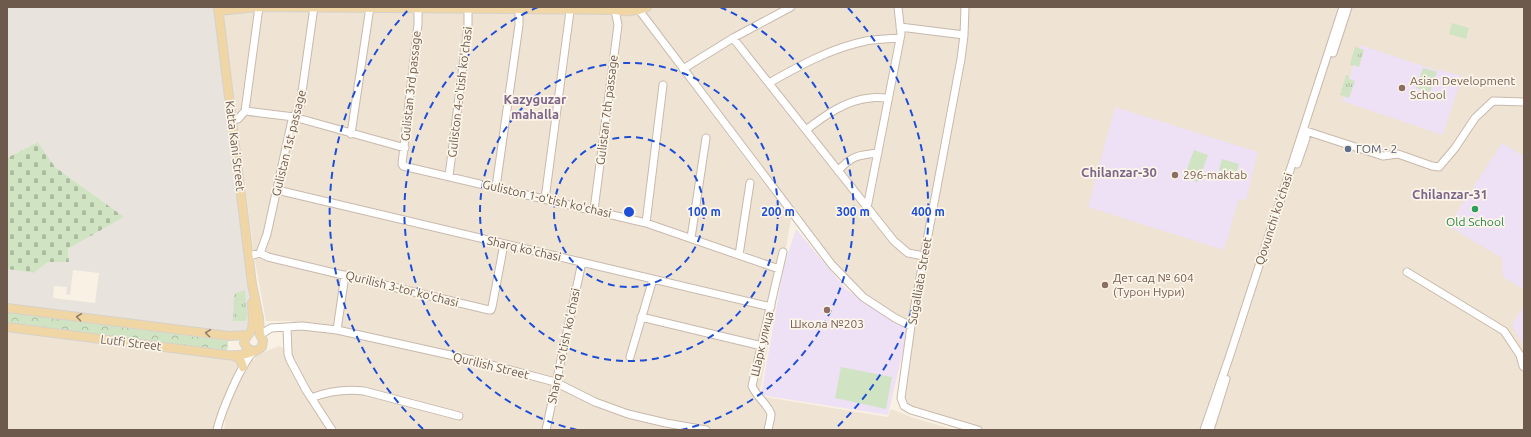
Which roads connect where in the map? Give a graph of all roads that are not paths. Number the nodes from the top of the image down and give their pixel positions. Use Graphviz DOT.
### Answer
graph roads {
  1 [pos="259,7"];
  2 [pos="647,7"];
  3 [pos="791,7"];
  4 [pos="898,7"];
  5 [pos="965,7"];
  6 [pos="1342,7"];
  7 [pos="1348,7"];
  8 [pos="314,8"];
  9 [pos="370,8"];
  10 [pos="418,8"];
  11 [pos="469,8"];
  12 [pos="218,9"];
  13 [pos="519,9"];
  14 [pos="614,9"];
  15 [pos="636,9"];
  16 [pos="570,11"];
  17 [pos="900,28"];
  18 [pos="964,36"];
  19 [pos="734,38"];
  20 [pos="900,38"];
  21 [pos="683,69"];
  22 [pos="769,83"];
  23 [pos="663,85"];
  24 [pos="888,98"];
  25 [pos="1524,102"];
  26 [pos="245,111"];
  27 [pos="294,117"];
  28 [pos="231,121"];
  29 [pos="806,130"];
  30 [pos="1305,131"];
  31 [pos="351,134"];
  32 [pos="706,138"];
  33 [pos="405,148"];
  34 [pos="878,153"];
  35 [pos="403,166"];
  36 [pos="838,171"];
  37 [pos="449,176"];
  38 [pos="750,183"];
  39 [pos="496,187"];
  40 [pos="277,190"];
  41 [pos="545,199"];
  42 [pos="867,208"];
  43 [pos="594,210"];
  44 [pos="646,223"];
  45 [pos="691,238"];
  46 [pos="504,244"];
  47 [pos="783,252"];
  48 [pos="260,253"];
  49 [pos="739,255"];
  50 [pos="249,256"];
  51 [pos="924,256"];
  52 [pos="582,262"];
  53 [pos="779,269"];
  54 [pos="1407,272"];
  55 [pos="345,275"];
  56 [pos="653,280"];
  57 [pos="252,284"];
  58 [pos="7,308"];
  59 [pos="771,308"];
  60 [pos="642,317"];
  61 [pos="260,324"];
  62 [pos="911,326"];
  63 [pos="7,327"];
  64 [pos="287,327"];
  65 [pos="271,328"];
  66 [pos="337,330"];
  67 [pos="249,334"];
  68 [pos="260,335"];
  69 [pos="245,344"];
  70 [pos="762,346"];
  71 [pos="255,351"];
  72 [pos="244,353"];
  73 [pos="233,356"];
  74 [pos="630,357"];
  75 [pos="243,367"];
  76 [pos="1524,367"];
  77 [pos="555,382"];
  78 [pos="311,398"];
  79 [pos="459,416"];
  80 [pos="218,430"];
  81 [pos="332,430"];
  82 [pos="546,430"];
  83 [pos="706,430"];
  84 [pos="768,430"];
  85 [pos="978,430"];
  86 [pos="1204,430"];
  87 [pos="1210,430"];
  1 -- 8 [label="main road"];
  1 -- 12 [label="main road"];
  1 -- 26 [label="street"];
  2 -- 15 [label="main road"];
  3 -- 19 [label="street"];
  4 -- 17 [label="street"];
  5 -- 18 [label="street, Sugalliata Street"];
  6 -- 30 [label="street, Qovunchi ko'chasi"];
  7 -- 30 [label="street, Qovunchi ko'chasi"];
  8 -- 9 [label="main road"];
  8 -- 27 [label="street, Gulistan 1st passage"];
  9 -- 10 [label="main road"];
  9 -- 31 [label="street"];
  10 -- 11 [label="main road"];
  10 -- 33 [label="street, Gulistan 3rd passage"];
  11 -- 13 [label="main road"];
  11 -- 37 [label="street, Guliston 4-o'tish ko'chasi"];
  12 -- 28 [label="main road, Katta Kani Street"];
  13 -- 16 [label="main road"];
  13 -- 39 [label="street"];
  14 -- 15 [label="main road"];
  14 -- 16 [label="main road"];
  14 -- 43 [label="street, Gulistan 7th passage"];
  15 -- 21 [label="street"];
  16 -- 41 [label="street"];
  17 -- 18 [label="street"];
  17 -- 20 [label="street"];
  18 -- 51 [label="street, Sugalliata Street"];
  19 -- 21 [label="street"];
  19 -- 22 [label="street"];
  20 -- 22 [label="street"];
  20 -- 24 [label="street"];
  21 -- 62 [label="street"];
  22 -- 29 [label="street"];
  23 -- 44 [label="street"];
  24 -- 29 [label="street"];
  24 -- 34 [label="street"];
  25 -- 30 [label="street"];
  26 -- 27 [label="street"];
  26 -- 28 [label="street"];
  27 -- 31 [label="street"];
  27 -- 40 [label="street, Gulistan 1st passage"];
  28 -- 50 [label="main road, Katta Kani Street"];
  29 -- 36 [label="street"];
  30 -- 86 [label="street, Qovunchi ko'chasi"];
  30 -- 87 [label="street, Qovunchi ko'chasi"];
  31 -- 33 [label="street"];
  32 -- 45 [label="street"];
  33 -- 35 [label="street, Gulistan 3rd passage"];
  34 -- 36 [label="street"];
  34 -- 42 [label="street"];
  35 -- 37 [label="street, Guliston 1-o'tish ko'chasi"];
  36 -- 42 [label="street"];
  37 -- 39 [label="street, Guliston 1-o'tish ko'chasi"];
  38 -- 49 [label="street"];
  39 -- 41 [label="street, Guliston 1-o'tish ko'chasi"];
  40 -- 46 [label="street, Sharq ko'chasi"];
  40 -- 48 [label="street, Gulistan 1st passage"];
  41 -- 43 [label="street, Guliston 1-o'tish ko'chasi"];
  42 -- 51 [label="street"];
  43 -- 44 [label="street, Guliston 1-o'tish ko'chasi"];
  44 -- 45 [label="street, Guliston 1-o'tish ko'chasi"];
  45 -- 49 [label="street, Guliston 1-o'tish ko'chasi"];
  46 -- 52 [label="street, Sharq ko'chasi"];
  46 -- 55 [label="street, Qurilish 3-tor ko'chasi"];
  47 -- 53 [label="street, Шарк улица"];
  48 -- 50 [label="street"];
  48 -- 55 [label="street, Qurilish 3-tor ko'chasi"];
  49 -- 53 [label="street, Guliston 1-o'tish ko'chasi"];
  50 -- 57 [label="main road, Katta Kani Street"];
  51 -- 62 [label="street, Sugalliata Street"];
  52 -- 56 [label="street, Sharq ko'chasi"];
  52 -- 77 [label="street, Sharq 1-o'tish ko'chasi"];
  53 -- 59 [label="street, Шарк улица"];
  54 -- 76 [label="street"];
  55 -- 66 [label="street"];
  56 -- 59 [label="street, Sharq ko'chasi"];
  56 -- 60 [label="street"];
  57 -- 61 [label="main road, Katta Kani Street"];
  57 -- 67 [label="main road, Katta Kani Street"];
  67 -- 58 [label="main road, Lutfi Street, one-way"];
  59 -- 70 [label="street, Шарк улица"];
  60 -- 70 [label="street"];
  60 -- 74 [label="street"];
  61 -- 65 [label="street, Qurilish Street"];
  61 -- 68 [label="main road, Katta Kani Street"];
  62 -- 85 [label="street, Sugalliata Street"];
  63 -- 73 [label="main road, Lutfi Street"];
  64 -- 65 [label="street, Qurilish Street"];
  64 -- 66 [label="street, Qurilish Street"];
  64 -- 78 [label="street"];
  65 -- 68 [label="street, Qurilish Street"];
  66 -- 77 [label="street, Qurilish Street"];
  67 -- 68 [label="main road"];
  67 -- 69 [label="main road"];
  68 -- 71 [label="main road"];
  69 -- 71 [label="main road"];
  69 -- 72 [label="street"];
  70 -- 84 [label="street, Шарк улица"];
  71 -- 72 [label="main road, Lutfi Street"];
  71 -- 75 [label="street"];
  72 -- 73 [label="main road, Lutfi Street"];
  72 -- 75 [label="street"];
  73 -- 75 [label="main road"];
  75 -- 80 [label="street"];
  77 -- 82 [label="street, Sharq 1-o'tish ko'chasi"];
  77 -- 83 [label="street, Qurilish Street"];
  78 -- 79 [label="street"];
  78 -- 81 [label="street"];
}
